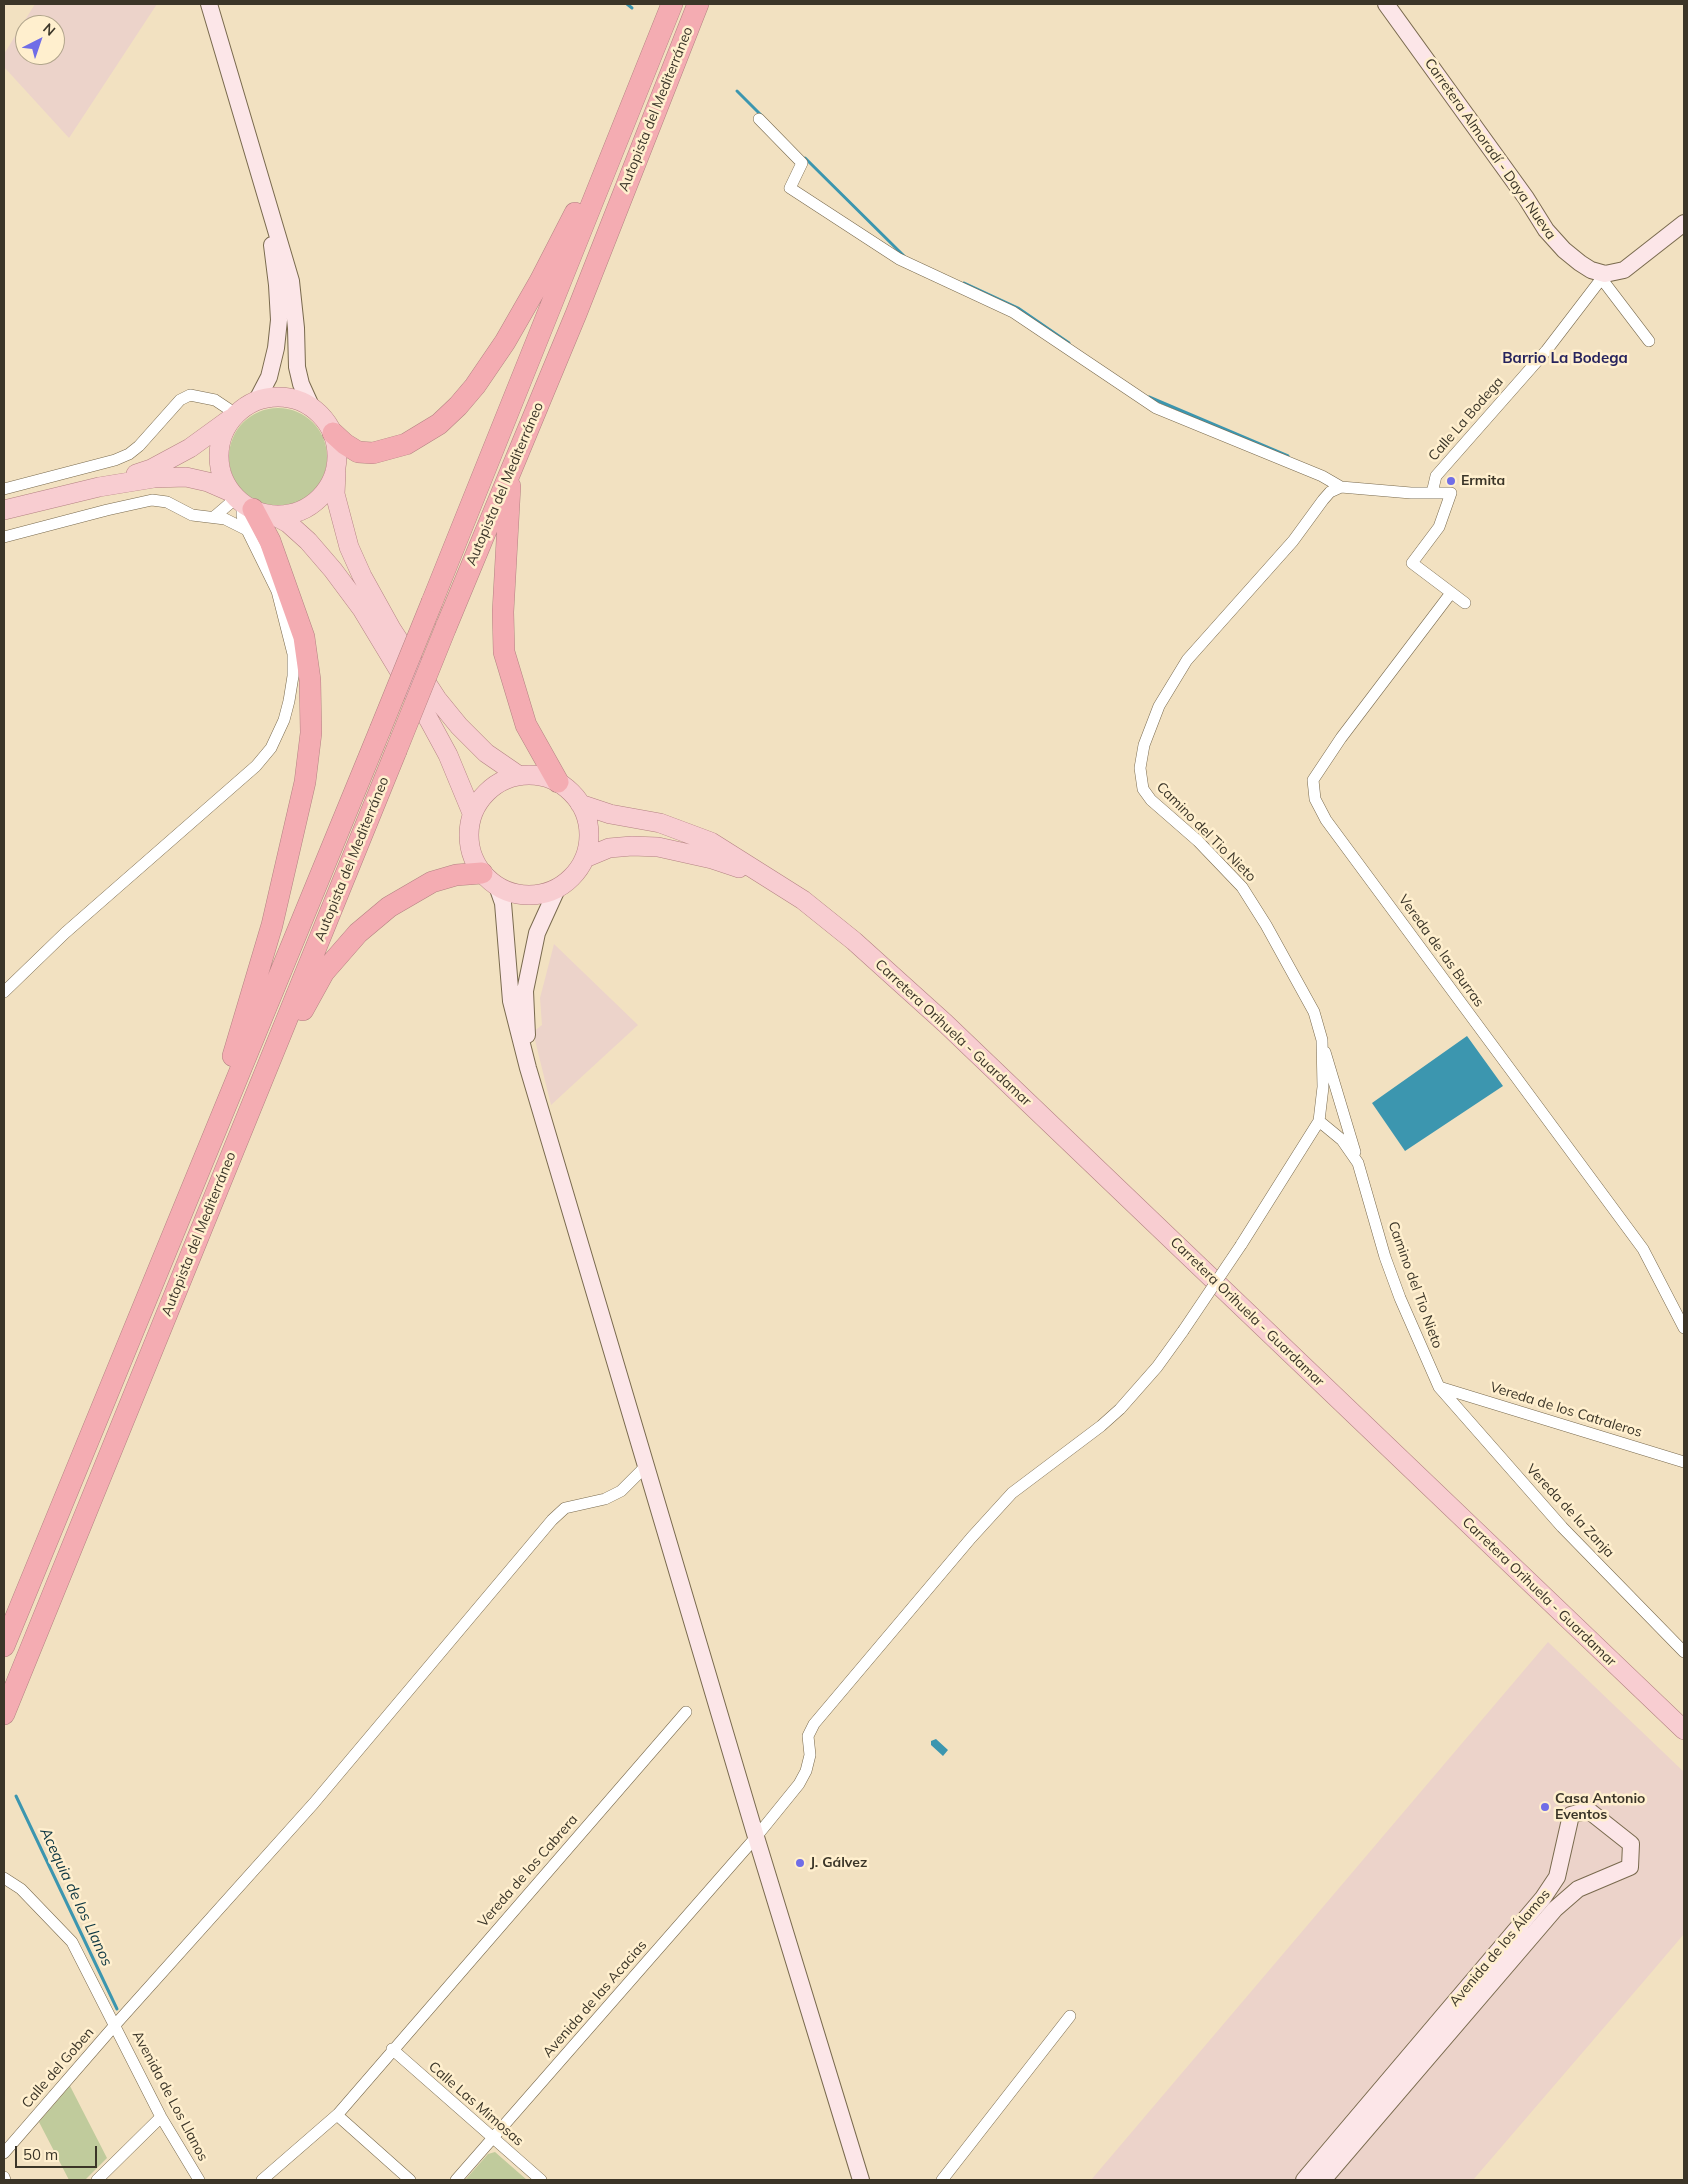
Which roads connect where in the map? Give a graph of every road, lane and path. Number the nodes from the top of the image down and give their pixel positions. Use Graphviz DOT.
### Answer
graph roads {
  1 [pos="208,4"];
  2 [pos="664,4"];
  3 [pos="672,4"];
  4 [pos="698,4"];
  5 [pos="1386,4"];
  6 [pos="759,118"];
  7 [pos="252,152"];
  8 [pos="1684,223"];
  9 [pos="1603,276"];
  10 [pos="1649,341"];
  11 [pos="257,400"];
  12 [pos="311,406"];
  13 [pos="234,416"];
  14 [pos="333,433"];
  15 [pos="336,470"];
  16 [pos="511,470"];
  17 [pos="99,487"];
  18 [pos="1341,487"];
  19 [pos="4,490"];
  20 [pos="1432,493"];
  21 [pos="242,503"];
  22 [pos="4,510"];
  23 [pos="273,515"];
  24 [pos="220,518"];
  25 [pos="247,530"];
  26 [pos="4,537"];
  27 [pos="1451,593"];
  28 [pos="1464,603"];
  29 [pos="518,775"];
  30 [pos="558,782"];
  31 [pos="580,804"];
  32 [pos="472,813"];
  33 [pos="585,858"];
  34 [pos="489,880"];
  35 [pos="557,889"];
  36 [pos="803,900"];
  37 [pos="4,992"];
  38 [pos="1322,1040"];
  39 [pos="528,1068"];
  40 [pos="1319,1121"];
  41 [pos="214,1136"];
  42 [pos="1358,1164"];
  43 [pos="207,1214"];
  44 [pos="1684,1328"];
  45 [pos="1183,1331"];
  46 [pos="1439,1387"];
  47 [pos="1684,1462"];
  48 [pos="646,1466"];
  49 [pos="4,1646"];
  50 [pos="1684,1652"];
  51 [pos="686,1712"];
  52 [pos="4,1714"];
  53 [pos="1684,1730"];
  54 [pos="756,1838"];
  55 [pos="4,1878"];
  56 [pos="1070,2016"];
  57 [pos="115,2025"];
  58 [pos="392,2049"];
  59 [pos="336,2115"];
  60 [pos="161,2117"];
  61 [pos="493,2138"];
  62 [pos="4,2153"];
  63 [pos="267,2179"];
  64 [pos="97,2180"];
  65 [pos="199,2180"];
  66 [pos="410,2180"];
  67 [pos="456,2180"];
  68 [pos="541,2180"];
  69 [pos="860,2180"];
  70 [pos="942,2180"];
  71 [pos="1304,2180"];
  72 [pos="1323,2180"];
  1 -- 7 [label="main road"];
  2 -- 14 [label="highway"];
  3 -- 41 [label="highway, Autopista del Mediterráneo, bridge"];
  4 -- 16 [label="highway, Autopista del Mediterráneo"];
  5 -- 9 [label="main road, Carretera Almoradí - Daya Nueva"];
  6 -- 18 [label="street"];
  7 -- 11 [label="main road"];
  7 -- 12 [label="main road"];
  8 -- 9 [label="main road"];
  9 -- 10 [label="street"];
  9 -- 20 [label="street, Calle La Bodega"];
  11 -- 12 [label="main road"];
  11 -- 13 [label="main road"];
  12 -- 14 [label="main road"];
  13 -- 17 [label="main road"];
  13 -- 19 [label="street"];
  13 -- 21 [label="main road"];
  14 -- 15 [label="main road"];
  15 -- 23 [label="main road"];
  15 -- 29 [label="main road"];
  16 -- 30 [label="highway"];
  16 -- 43 [label="highway, Autopista del Mediterráneo, bridge"];
  17 -- 21 [label="main road"];
  17 -- 22 [label="main road"];
  18 -- 20 [label="street"];
  18 -- 38 [label="street, Camino del Tio Nieto"];
  20 -- 27 [label="street"];
  21 -- 23 [label="main road"];
  21 -- 24 [label="street"];
  21 -- 25 [label="street"];
  21 -- 41 [label="highway"];
  23 -- 32 [label="main road"];
  24 -- 25 [label="street"];
  24 -- 26 [label="street"];
  25 -- 37 [label="street"];
  27 -- 28 [label="street"];
  27 -- 44 [label="street, Vereda de las Burras"];
  29 -- 30 [label="main road"];
  29 -- 32 [label="main road"];
  30 -- 31 [label="main road"];
  31 -- 33 [label="main road"];
  31 -- 36 [label="main road, Carretera Orihuela - Guardamar"];
  32 -- 34 [label="main road"];
  33 -- 35 [label="main road"];
  33 -- 36 [label="main road, Carretera Orihuela - Guardamar"];
  34 -- 35 [label="main road"];
  34 -- 39 [label="main road"];
  34 -- 43 [label="highway"];
  35 -- 39 [label="main road"];
  36 -- 53 [label="main road, Carretera Orihuela - Guardamar"];
  38 -- 40 [label="street, Camino del Tio Nieto"];
  38 -- 42 [label="street, Camino del Tio Nieto"];
  39 -- 48 [label="main road"];
  40 -- 42 [label="street, Camino del Tio Nieto"];
  40 -- 45 [label="street, Camino del Tio Nieto, bridge"];
  41 -- 49 [label="highway, Autopista del Mediterráneo"];
  42 -- 46 [label="street, Camino del Tio Nieto"];
  43 -- 52 [label="highway, Autopista del Mediterráneo"];
  45 -- 54 [label="street, Avenida de las Acacias"];
  46 -- 47 [label="street, Vereda de los Catraleros"];
  46 -- 50 [label="street, Vereda de la Zanja"];
  48 -- 54 [label="main road"];
  48 -- 57 [label="street, Calle del Goben"];
  51 -- 58 [label="street, Vereda de los Cabrera"];
  54 -- 61 [label="street, Avenida de las Acacias"];
  54 -- 69 [label="main road"];
  55 -- 57 [label="street, Avenida de Los Llanos"];
  56 -- 70 [label="street"];
  57 -- 60 [label="street, Avenida de Los Llanos"];
  57 -- 62 [label="street, Calle del Goben"];
  58 -- 59 [label="street, Vereda de los Cabrera"];
  58 -- 61 [label="street, Calle Las Mimosas"];
  59 -- 63 [label="street, Vereda de los Cabrera"];
  59 -- 66 [label="street"];
  60 -- 64 [label="street"];
  60 -- 65 [label="street, Avenida de Los Llanos"];
  61 -- 67 [label="street, Avenida de las Acacias"];
  61 -- 68 [label="street, Calle Las Mimosas"];
  71 -- 72 [label="main road, Avenida de los Álamos"];
}
